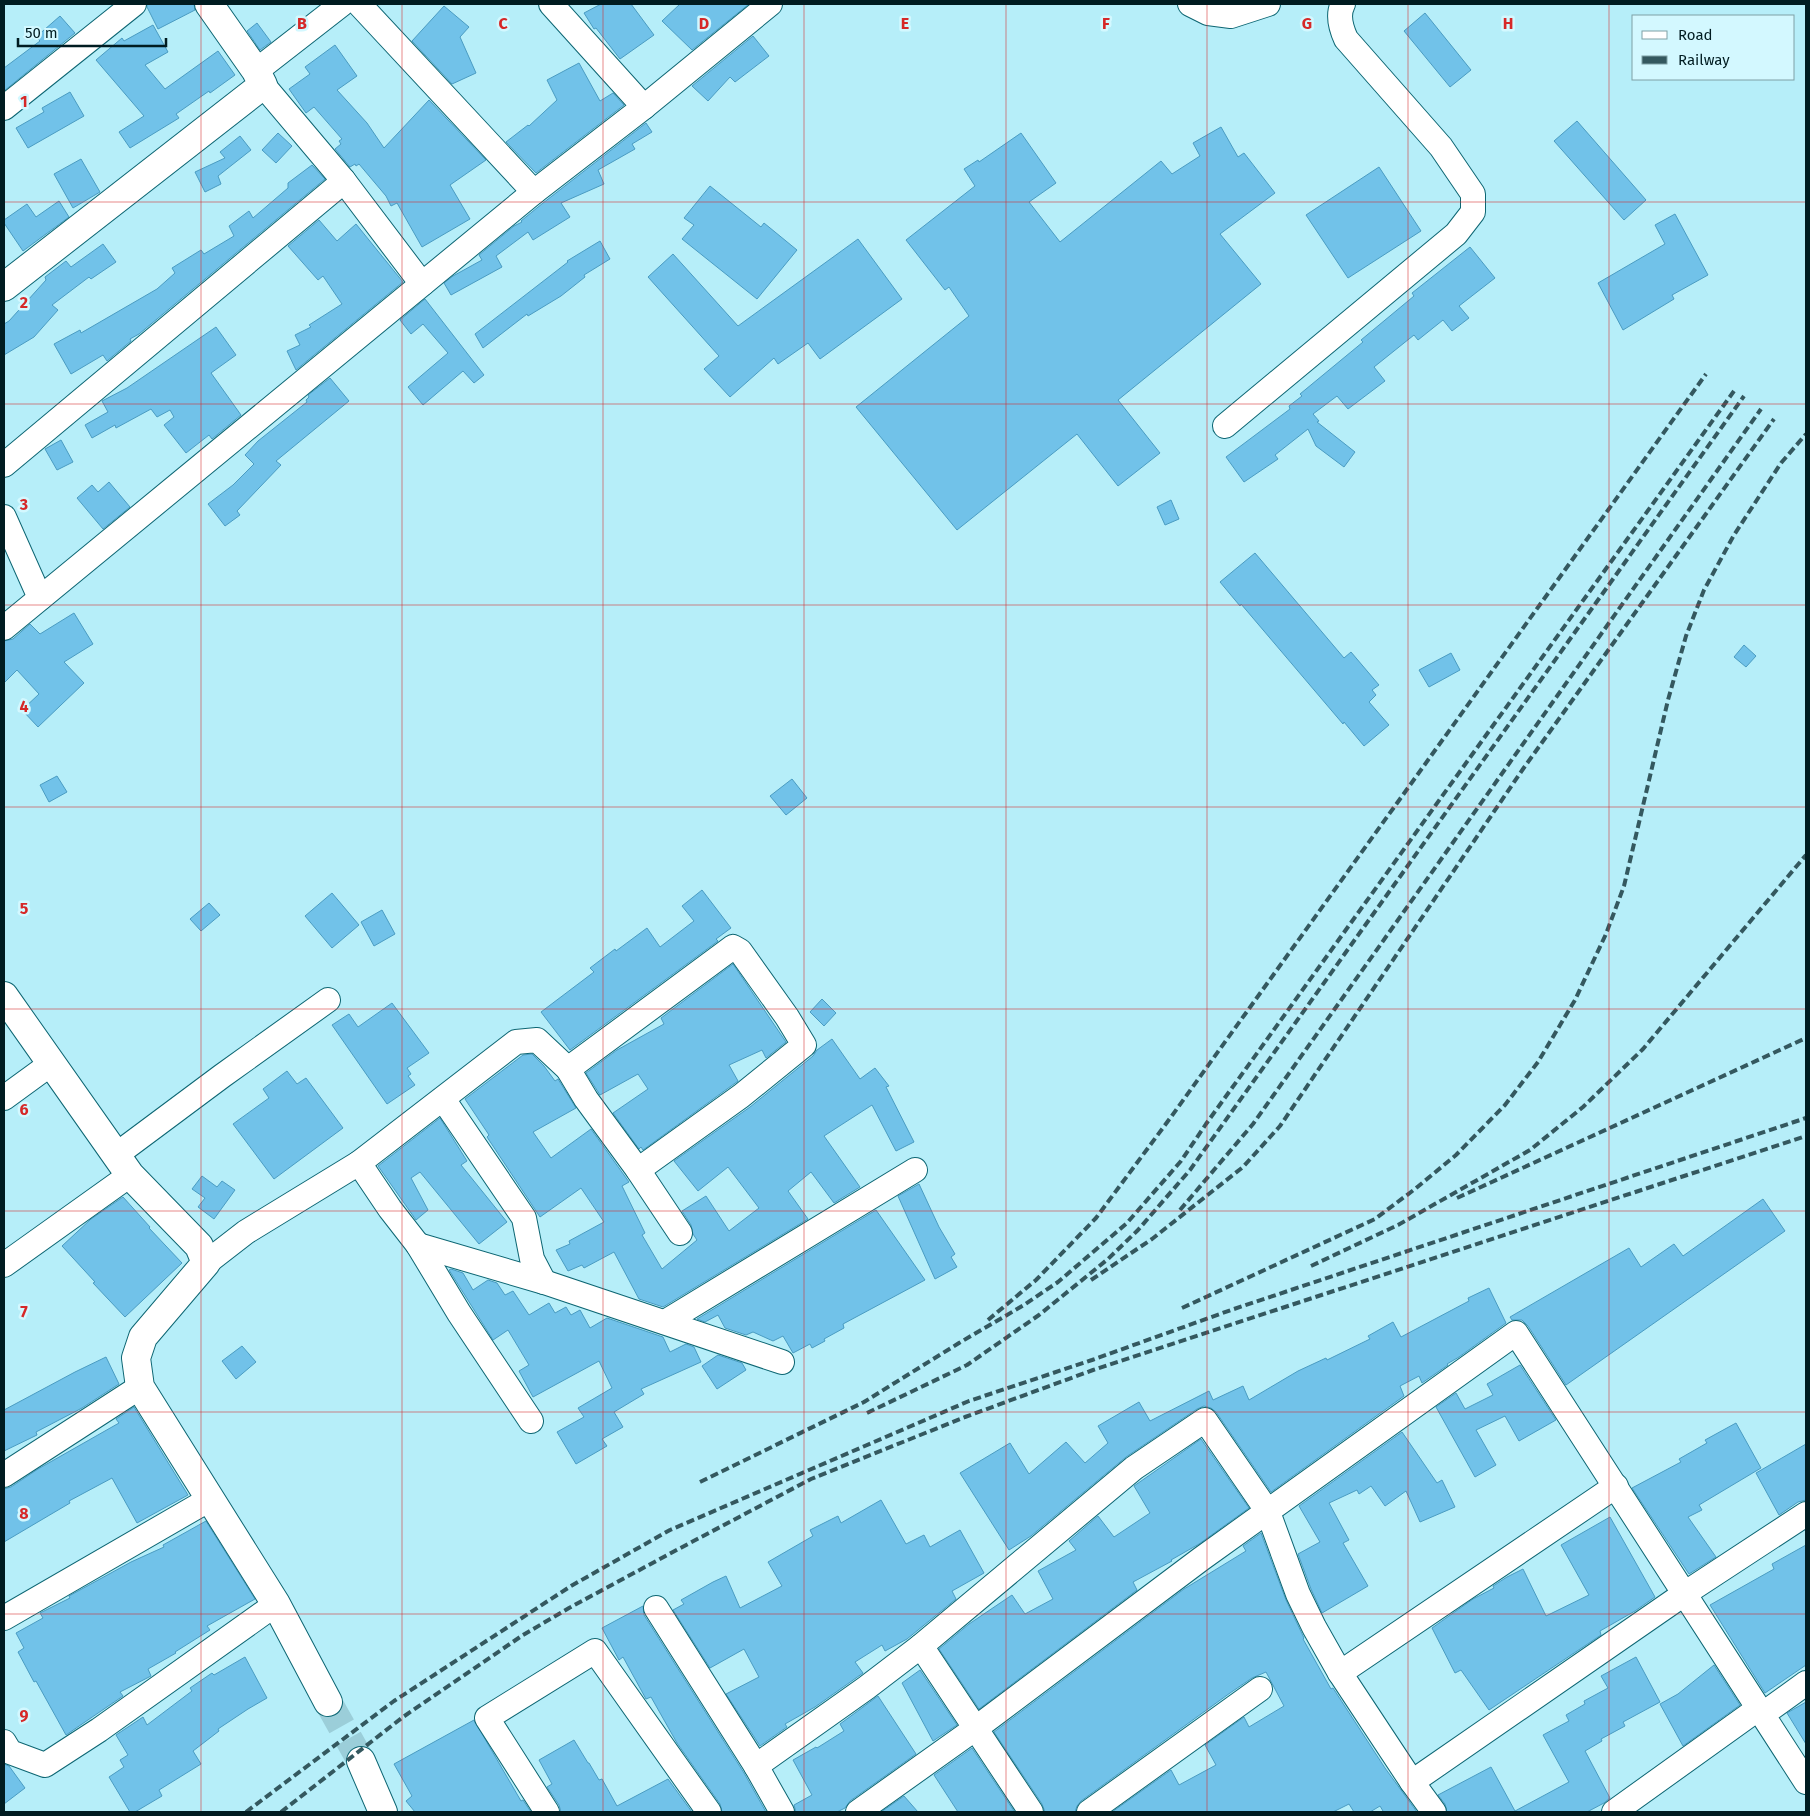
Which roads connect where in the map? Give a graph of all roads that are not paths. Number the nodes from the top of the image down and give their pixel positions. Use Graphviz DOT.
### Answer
graph roads {
  1 [pos="134,4"];
  2 [pos="209,4"];
  3 [pos="342,4"];
  4 [pos="359,4"];
  5 [pos="551,4"];
  6 [pos="770,4"];
  7 [pos="1190,4"];
  8 [pos="1268,4"];
  9 [pos="1343,4"];
  10 [pos="259,78"];
  11 [pos="4,108"];
  12 [pos="644,108"];
  13 [pos="344,182"];
  14 [pos="534,192"];
  15 [pos="422,284"];
  16 [pos="4,287"];
  17 [pos="1225,426"];
  18 [pos="4,465"];
  19 [pos="4,517"];
  20 [pos="40,598"];
  21 [pos="4,628"];
  22 [pos="4,996"];
  23 [pos="328,1000"];
  24 [pos="52,1063"];
  25 [pos="568,1069"];
  26 [pos="4,1098"];
  27 [pos="443,1099"];
  28 [pos="359,1163"];
  29 [pos="123,1165"];
  30 [pos="638,1170"];
  31 [pos="915,1170"];
  32 [pos="680,1233"];
  33 [pos="418,1245"];
  34 [pos="206,1264"];
  35 [pos="4,1265"];
  36 [pos="544,1282"];
  37 [pos="665,1322"];
  38 [pos="782,1362"];
  39 [pos="140,1387"];
  40 [pos="531,1421"];
  41 [pos="4,1475"];
  42 [pos="1616,1486"];
  43 [pos="210,1499"];
  44 [pos="1268,1512"];
  45 [pos="1806,1514"];
  46 [pos="1684,1594"];
  47 [pos="276,1604"];
  48 [pos="656,1608"];
  49 [pos="4,1618"];
  50 [pos="921,1646"];
  51 [pos="1340,1673"];
  52 [pos="1806,1682"];
  53 [pos="1260,1689"];
  54 [pos="328,1702"];
  55 [pos="1761,1711"];
  56 [pos="976,1728"];
  57 [pos="4,1742"];
  58 [pos="361,1761"];
  59 [pos="756,1766"];
  60 [pos="1412,1782"];
  61 [pos="1806,1782"];
  62 [pos="383,1812"];
  63 [pos="547,1812"];
  64 [pos="709,1812"];
  65 [pos="782,1812"];
  66 [pos="858,1812"];
  67 [pos="1031,1812"];
  68 [pos="1089,1812"];
  69 [pos="1434,1812"];
  70 [pos="1614,1812"];
  1 -- 11 [label="street"];
  2 -- 10 [label="street"];
  3 -- 10 [label="street"];
  4 -- 14 [label="street"];
  5 -- 12 [label="street"];
  6 -- 12 [label="street"];
  7 -- 8 [label="street"];
  9 -- 17 [label="street"];
  10 -- 13 [label="street"];
  10 -- 16 [label="street"];
  12 -- 14 [label="street"];
  13 -- 15 [label="street"];
  13 -- 18 [label="street"];
  14 -- 15 [label="street"];
  15 -- 20 [label="street"];
  19 -- 20 [label="street"];
  20 -- 21 [label="street"];
  22 -- 24 [label="street"];
  23 -- 29 [label="street"];
  24 -- 26 [label="street"];
  24 -- 29 [label="street"];
  25 -- 27 [label="street"];
  25 -- 30 [label="street"];
  25 -- 30 [label="street"];
  27 -- 28 [label="street"];
  27 -- 36 [label="street"];
  28 -- 33 [label="street"];
  28 -- 34 [label="street"];
  29 -- 34 [label="street"];
  29 -- 35 [label="street"];
  30 -- 32 [label="street"];
  31 -- 37 [label="street"];
  33 -- 36 [label="street"];
  33 -- 40 [label="street"];
  34 -- 39 [label="street"];
  36 -- 37 [label="street"];
  37 -- 38 [label="street"];
  39 -- 41 [label="street"];
  39 -- 43 [label="street"];
  42 -- 44 [label="street"];
  42 -- 46 [label="street"];
  42 -- 51 [label="street"];
  43 -- 47 [label="street"];
  43 -- 49 [label="street"];
  44 -- 50 [label="street"];
  44 -- 51 [label="street"];
  44 -- 56 [label="street"];
  45 -- 46 [label="street"];
  46 -- 55 [label="street"];
  46 -- 60 [label="street"];
  47 -- 54 [label="street"];
  47 -- 57 [label="street"];
  48 -- 59 [label="street"];
  50 -- 56 [label="street"];
  50 -- 59 [label="street"];
  51 -- 60 [label="street"];
  52 -- 55 [label="street"];
  53 -- 68 [label="street"];
  55 -- 61 [label="street"];
  55 -- 70 [label="street"];
  56 -- 66 [label="street"];
  56 -- 67 [label="street"];
  58 -- 62 [label="street"];
  59 -- 65 [label="street"];
  60 -- 69 [label="street"];
  63 -- 64 [label="street"];
}
